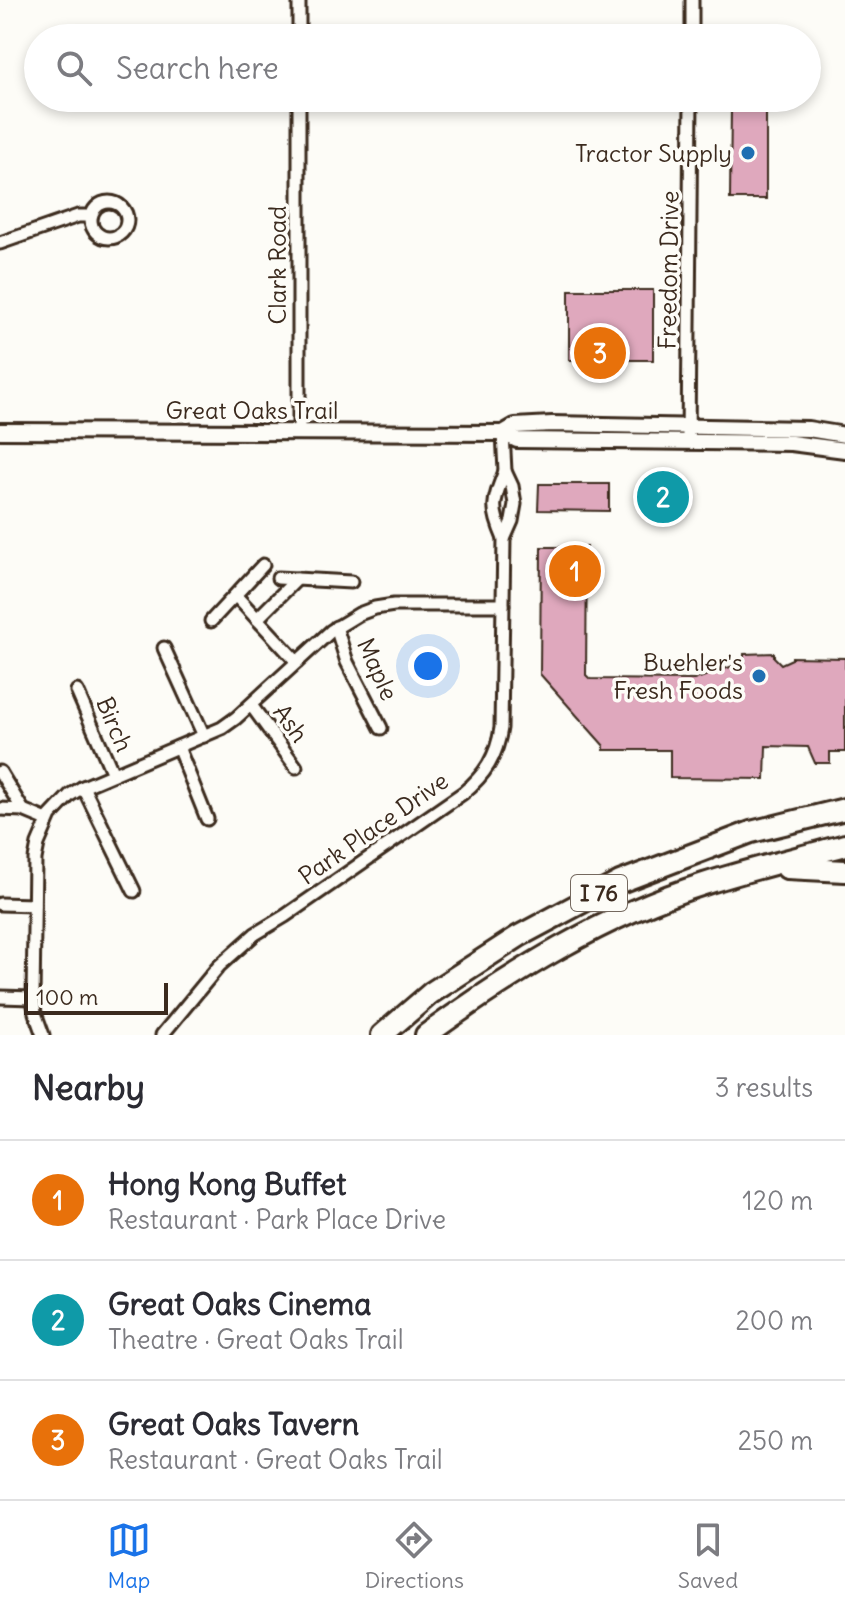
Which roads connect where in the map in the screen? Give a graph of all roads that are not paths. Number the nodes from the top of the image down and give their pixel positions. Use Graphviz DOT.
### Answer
graph roads {
  1 [pos="299,0"];
  2 [pos="692,0"];
  3 [pos="299,24"];
  4 [pos="692,24"];
  5 [pos="299,112"];
  6 [pos="691,112"];
  7 [pos="91,216"];
  8 [pos="0,243"];
  9 [pos="0,431"];
  10 [pos="299,432"];
  11 [pos="503,433"];
  12 [pos="688,434"];
  13 [pos="845,435"];
  14 [pos="845,450"];
  15 [pos="505,471"];
  16 [pos="504,539"];
  17 [pos="263,565"];
  18 [pos="278,578"];
  19 [pos="297,579"];
  20 [pos="351,582"];
  21 [pos="236,596"];
  22 [pos="503,605"];
  23 [pos="257,619"];
  24 [pos="211,621"];
  25 [pos="336,627"];
  26 [pos="164,648"];
  27 [pos="297,662"];
  28 [pos="77,691"];
  29 [pos="251,705"];
  30 [pos="381,728"];
  31 [pos="204,736"];
  32 [pos="178,747"];
  33 [pos="296,767"];
  34 [pos="0,772"];
  35 [pos="113,774"];
  36 [pos="83,787"];
  37 [pos="0,809"];
  38 [pos="845,809"];
  39 [pos="23,810"];
  40 [pos="207,819"];
  41 [pos="47,820"];
  42 [pos="845,845"];
  43 [pos="767,867"];
  44 [pos="845,871"];
  45 [pos="134,891"];
  46 [pos="0,904"];
  47 [pos="34,905"];
  48 [pos="0,997"];
  49 [pos="33,998"];
  50 [pos="43,1035"];
  51 [pos="162,1035"];
  52 [pos="382,1035"];
  53 [pos="426,1035"];
  1 -- 3 [label="street"];
  2 -- 4 [label="street"];
  5 -- 10 [label="street, Clark Road"];
  6 -- 12 [label="street, Freedom Drive"];
  7 -- 8 [label="street"];
  9 -- 10 [label="street, Great Oaks Trail"];
  10 -- 11 [label="street, Great Oaks Trail"];
  11 -- 12 [label="street, Great Oaks Trail"];
  11 -- 15 [label="street, Park Place Drive"];
  12 -- 13 [label="street, Great Oaks Trail"];
  12 -- 14 [label="street, Great Oaks Trail"];
  15 -- 16 [label="street, Park Place Drive"];
  15 -- 16 [label="street, Park Place Drive"];
  16 -- 22 [label="street, Park Place Drive"];
  17 -- 21 [label="street"];
  18 -- 19 [label="street"];
  19 -- 20 [label="street"];
  19 -- 23 [label="street"];
  21 -- 23 [label="street"];
  21 -- 24 [label="street"];
  22 -- 25 [label="street"];
  22 -- 51 [label="street, Park Place Drive"];
  23 -- 27 [label="street"];
  25 -- 27 [label="street"];
  25 -- 30 [label="street, Maple"];
  26 -- 31 [label="street"];
  27 -- 29 [label="street"];
  28 -- 35 [label="street, Birch"];
  29 -- 31 [label="street"];
  29 -- 33 [label="street, Ash"];
  31 -- 32 [label="street"];
  32 -- 35 [label="street"];
  32 -- 40 [label="street"];
  34 -- 39 [label="street"];
  35 -- 36 [label="street"];
  36 -- 41 [label="street"];
  36 -- 45 [label="street"];
  37 -- 39 [label="street"];
  38 -- 52 [label="highway, I 76"];
  39 -- 41 [label="street"];
  41 -- 47 [label="street"];
  42 -- 43 [label="highway, I 76"];
  43 -- 44 [label="highway"];
  43 -- 53 [label="highway, I 76"];
  46 -- 47 [label="street"];
  47 -- 49 [label="street"];
  48 -- 49 [label="street"];
  49 -- 50 [label="street"];
}
